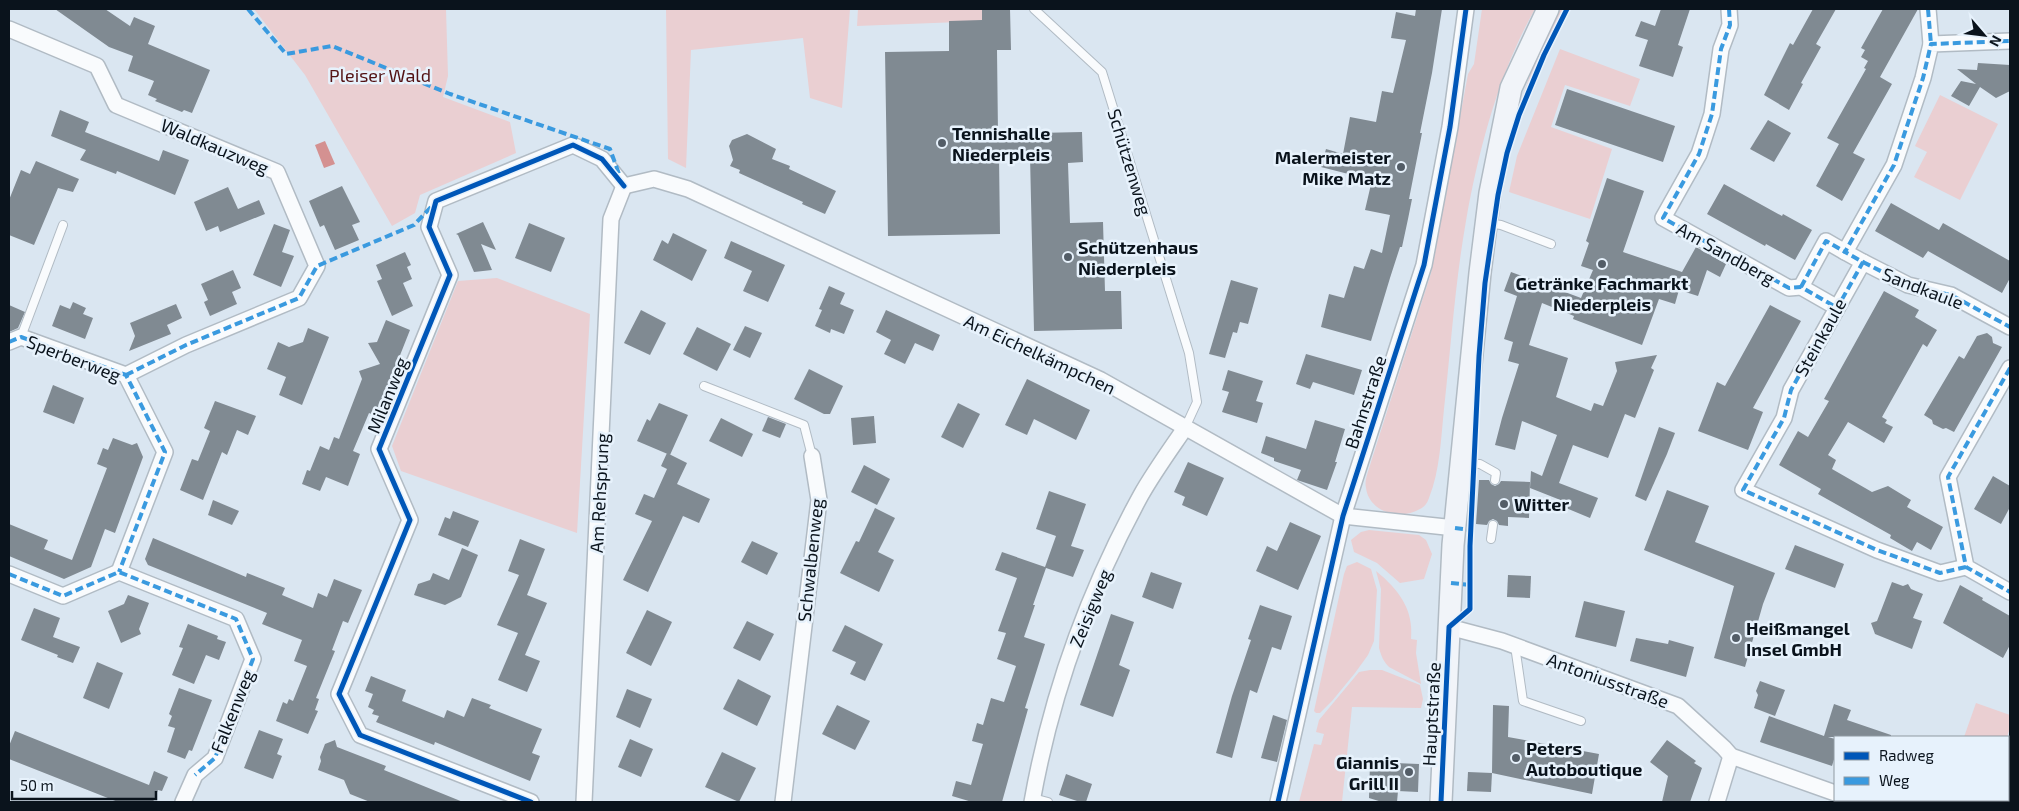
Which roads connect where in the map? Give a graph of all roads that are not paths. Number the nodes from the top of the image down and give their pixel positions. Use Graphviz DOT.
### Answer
graph roads {
  1 [pos="1034,9"];
  2 [pos="1466,9"];
  3 [pos="1548,9"];
  4 [pos="1729,9"];
  5 [pos="1928,9"];
  6 [pos="9,29"];
  7 [pos="2010,41"];
  8 [pos="1931,44"];
  9 [pos="624,186"];
  10 [pos="1486,223"];
  11 [pos="63,225"];
  12 [pos="1551,244"];
  13 [pos="1845,252"];
  14 [pos="1863,262"];
  15 [pos="1801,287"];
  16 [pos="1836,306"];
  17 [pos="2010,327"];
  18 [pos="15,340"];
  19 [pos="2010,368"];
  20 [pos="126,374"];
  21 [pos="704,386"];
  22 [pos="1185,428"];
  23 [pos="812,456"];
  24 [pos="1460,463"];
  25 [pos="1495,480"];
  26 [pos="1343,516"];
  27 [pos="1493,525"];
  28 [pos="1455,528"];
  29 [pos="1491,540"];
  30 [pos="1966,567"];
  31 [pos="119,572"];
  32 [pos="9,574"];
  33 [pos="2010,592"];
  34 [pos="1449,627"];
  35 [pos="1515,646"];
  36 [pos="1581,721"];
  37 [pos="1726,750"];
  38 [pos="1834,793"];
  39 [pos="1033,800"];
  40 [pos="183,802"];
  41 [pos="531,802"];
  42 [pos="584,802"];
  43 [pos="783,802"];
  44 [pos="1048,802"];
  45 [pos="1278,802"];
  46 [pos="1441,802"];
  47 [pos="1717,802"];
  1 -- 22 [label="lane, Schützenweg"];
  2 -- 26 [label="street, Bahnstraße"];
  3 -- 10 [label="main road, Hauptstraße"];
  4 -- 15 [label="street, Am Sandberg"];
  5 -- 8 [label="street"];
  6 -- 20 [label="street, Waldkauzweg"];
  7 -- 8 [label="street"];
  8 -- 13 [label="street"];
  9 -- 22 [label="street, Am Eichelkämpchen"];
  9 -- 41 [label="street, Milanweg"];
  9 -- 42 [label="street, Am Rehsprung"];
  10 -- 12 [label="lane"];
  10 -- 24 [label="main road, Hauptstraße"];
  11 -- 18 [label="lane"];
  13 -- 14 [label="street"];
  13 -- 15 [label="street"];
  14 -- 16 [label="street, Steinkaule"];
  14 -- 17 [label="street, Sandkaule"];
  15 -- 16 [label="street, Am Sandberg"];
  16 -- 30 [label="street, Steinkaule"];
  18 -- 20 [label="street, Sperberweg"];
  19 -- 30 [label="street"];
  20 -- 31 [label="street, Sperberweg"];
  21 -- 23 [label="lane, Schwalbenweg"];
  22 -- 26 [label="street, Am Eichelkämpchen"];
  22 -- 39 [label="street, Zeisigweg"];
  23 -- 43 [label="street, Schwalbenweg"];
  24 -- 25 [label="lane"];
  24 -- 28 [label="main road, Hauptstraße"];
  26 -- 28 [label="street, Am Eichelkämpchen"];
  26 -- 45 [label="street, Bahnstraße"];
  27 -- 29 [label="lane"];
  28 -- 34 [label="main road, Hauptstraße"];
  30 -- 33 [label="street"];
  31 -- 32 [label="street"];
  31 -- 40 [label="street, Falkenweg"];
  34 -- 35 [label="street, Antoniusstraße"];
  34 -- 46 [label="main road, Hauptstraße"];
  35 -- 36 [label="lane"];
  35 -- 37 [label="street, Antoniusstraße"];
  37 -- 38 [label="street, Antoniusstraße"];
  37 -- 47 [label="street"];
  39 -- 44 [label="lane"];
}
